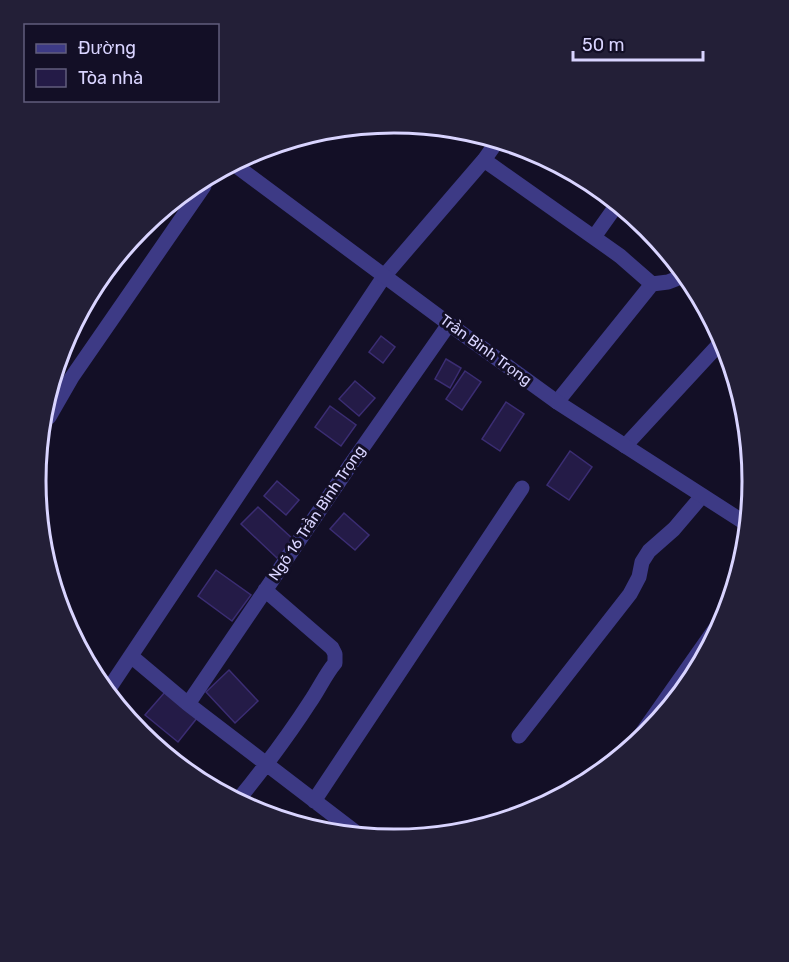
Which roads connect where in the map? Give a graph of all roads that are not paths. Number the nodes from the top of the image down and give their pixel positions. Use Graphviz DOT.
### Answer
graph roads {
  1 [pos="493,147"];
  2 [pos="484,160"];
  3 [pos="241,169"];
  4 [pos="199,194"];
  5 [pos="613,210"];
  6 [pos="594,237"];
  7 [pos="386,275"];
  8 [pos="677,278"];
  9 [pos="652,284"];
  10 [pos="448,324"];
  11 [pos="716,348"];
  12 [pos="557,402"];
  13 [pos="54,408"];
  14 [pos="625,446"];
  15 [pos="522,488"];
  16 [pos="702,496"];
  17 [pos="741,520"];
  18 [pos="265,590"];
  19 [pos="131,656"];
  20 [pos="689,666"];
  21 [pos="111,683"];
  22 [pos="667,698"];
  23 [pos="188,704"];
  24 [pos="519,736"];
  25 [pos="267,765"];
  26 [pos="243,794"];
  27 [pos="314,801"];
  28 [pos="347,826"];
  1 -- 2 [label="street"];
  2 -- 6 [label="street"];
  2 -- 7 [label="street"];
  3 -- 7 [label="street, Trần Bình Trọng"];
  4 -- 13 [label="street"];
  5 -- 6 [label="street"];
  6 -- 9 [label="street"];
  7 -- 10 [label="street, Trần Bình Trọng"];
  7 -- 19 [label="street"];
  8 -- 9 [label="street"];
  9 -- 12 [label="street"];
  10 -- 12 [label="street, Trần Bình Trọng"];
  10 -- 18 [label="street, Ngõ 16 Trần Bình Trọng"];
  11 -- 14 [label="street"];
  12 -- 14 [label="street, Trần Bình Trọng"];
  14 -- 16 [label="street, Trần Bình Trọng"];
  15 -- 27 [label="street"];
  16 -- 17 [label="street, Trần Bình Trọng"];
  16 -- 24 [label="street"];
  18 -- 23 [label="street, Ngõ 16 Trần Bình Trọng"];
  18 -- 25 [label="street"];
  19 -- 21 [label="street"];
  19 -- 23 [label="street"];
  20 -- 22 [label="street"];
  23 -- 25 [label="street"];
  25 -- 26 [label="street"];
  25 -- 27 [label="street"];
  27 -- 28 [label="street"];
}
